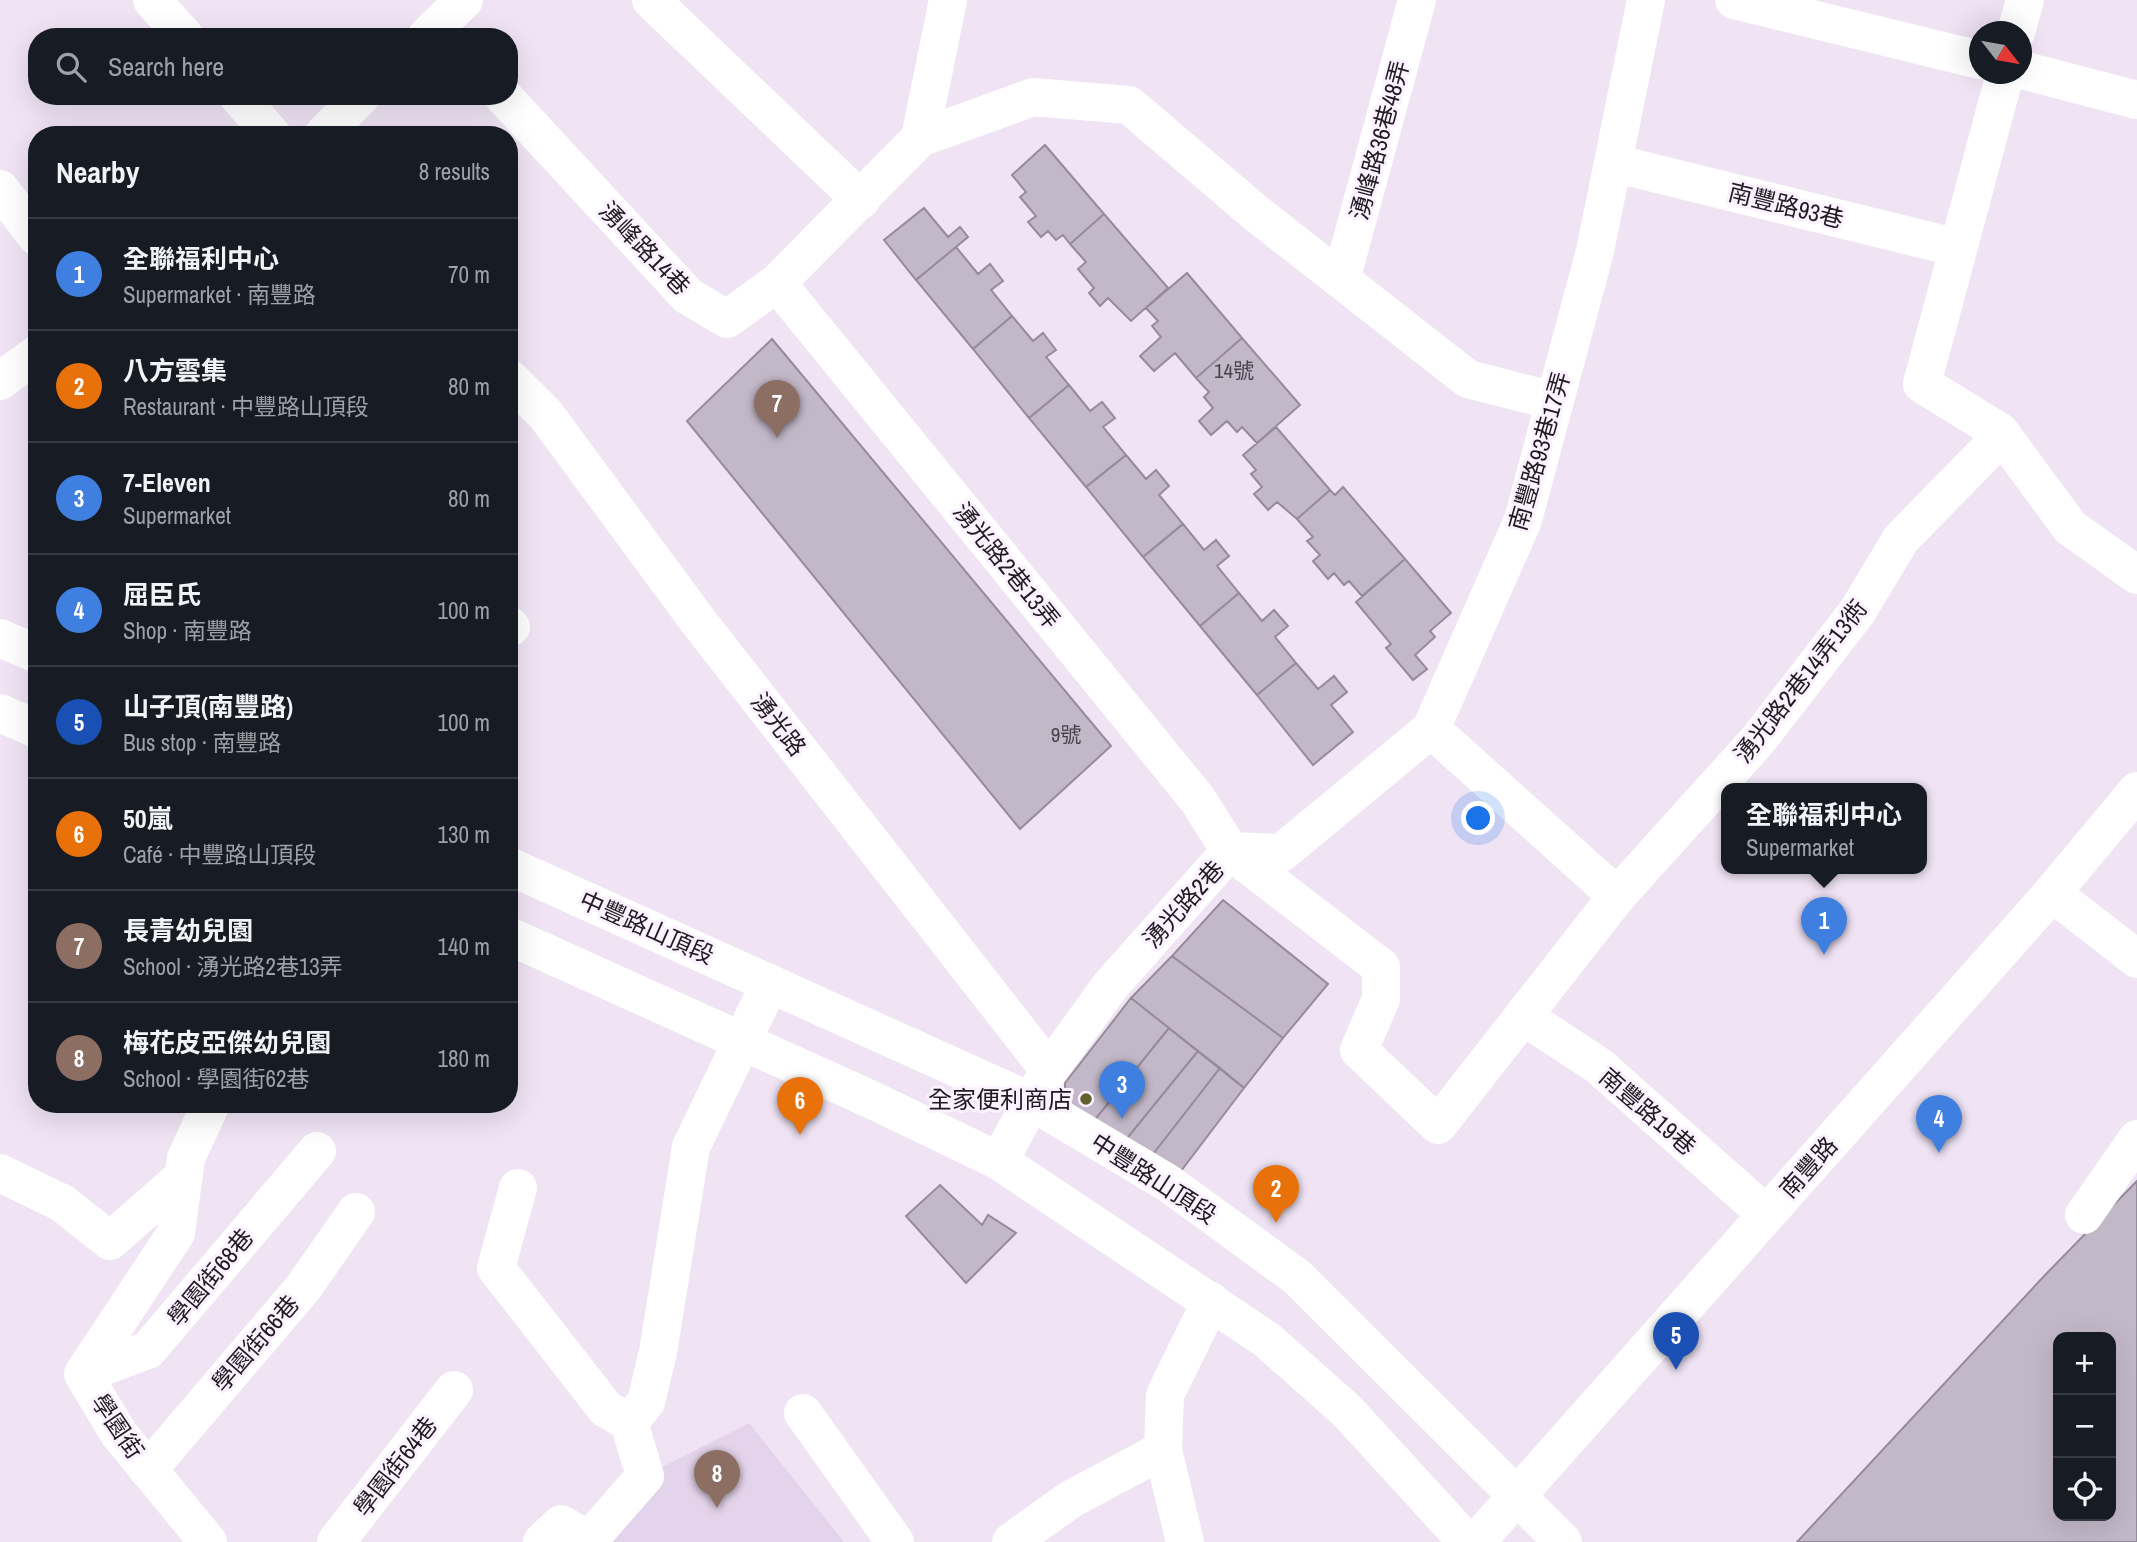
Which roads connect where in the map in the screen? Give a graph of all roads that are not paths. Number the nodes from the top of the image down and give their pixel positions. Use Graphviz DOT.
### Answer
graph roads {
  1 [pos="152,0"];
  2 [pos="651,0"];
  3 [pos="948,0"];
  4 [pos="1417,0"];
  5 [pos="1646,0"];
  6 [pos="1734,0"];
  7 [pos="2025,0"];
  8 [pos="2019,21"];
  9 [pos="177,28"];
  10 [pos="1969,58"];
  11 [pos="2032,73"];
  12 [pos="2002,84"];
  13 [pos="2137,100"];
  14 [pos="246,105"];
  15 [pos="352,105"];
  16 [pos="511,105"];
  17 [pos="264,126"];
  18 [pos="332,126"];
  19 [pos="920,138"];
  20 [pos="1613,163"];
  21 [pos="0,189"];
  22 [pos="861,200"];
  23 [pos="28,225"];
  24 [pos="1958,248"];
  25 [pos="1341,280"];
  26 [pos="777,283"];
  27 [pos="28,361"];
  28 [pos="0,381"];
  29 [pos="518,387"];
  30 [pos="1555,401"];
  31 [pos="2000,432"];
  32 [pos="2137,575"];
  33 [pos="0,638"];
  34 [pos="28,650"];
  35 [pos="0,713"];
  36 [pos="28,725"];
  37 [pos="1431,729"];
  38 [pos="2137,791"];
  39 [pos="1230,851"];
  40 [pos="518,870"];
  41 [pos="2052,892"];
  42 [pos="1617,896"];
  43 [pos="518,940"];
  44 [pos="2137,959"];
  45 [pos="770,983"];
  46 [pos="1523,1016"];
  47 [pos="740,1041"];
  48 [pos="1041,1086"];
  49 [pos="207,1113"];
  50 [pos="2137,1139"];
  51 [pos="317,1151"];
  52 [pos="999,1161"];
  53 [pos="0,1173"];
  54 [pos="184,1176"];
  55 [pos="518,1188"];
  56 [pos="356,1212"];
  57 [pos="1766,1214"];
  58 [pos="2084,1215"];
  59 [pos="1211,1301"];
  60 [pos="83,1374"];
  61 [pos="454,1390"];
  62 [pos="803,1413"];
  63 [pos="629,1422"];
  64 [pos="1163,1450"];
  65 [pos="148,1470"];
  66 [pos="1518,1494"];
  67 [pos="543,1540"];
  68 [pos="208,1542"];
  69 [pos="336,1542"];
  70 [pos="895,1542"];
  71 [pos="1011,1542"];
  72 [pos="1185,1542"];
  73 [pos="1467,1542"];
  74 [pos="1476,1542"];
  75 [pos="1563,1542"];
  1 -- 9 [label="street"];
  2 -- 22 [label="street"];
  3 -- 19 [label="street"];
  4 -- 25 [label="street, 湧峰路36巷48弄"];
  5 -- 20 [label="street, 南豐路93巷17弄"];
  6 -- 10 [label="street"];
  7 -- 8 [label="street"];
  11 -- 13 [label="street"];
  12 -- 24 [label="street"];
  14 -- 17 [label="street"];
  15 -- 18 [label="street"];
  16 -- 26 [label="street, 湧峰路14巷"];
  19 -- 22 [label="street, 湧峰路14巷"];
  19 -- 25 [label="street"];
  20 -- 24 [label="street, 南豐路93巷"];
  20 -- 30 [label="street, 南豐路93巷17弄"];
  21 -- 23 [label="street"];
  22 -- 26 [label="street, 湧峰路14巷"];
  24 -- 31 [label="street"];
  25 -- 30 [label="street"];
  26 -- 39 [label="street, 湧光路2巷13弄"];
  27 -- 28 [label="street"];
  29 -- 48 [label="street, 湧光路"];
  30 -- 37 [label="street, 南豐路93巷17弄"];
  31 -- 32 [label="street"];
  31 -- 42 [label="street, 湧光路2巷14弄13衖"];
  33 -- 34 [label="street"];
  35 -- 36 [label="street"];
  37 -- 39 [label="street, 湧光路2巷"];
  37 -- 42 [label="street"];
  38 -- 41 [label="street, 南豐路"];
  39 -- 46 [label="street, 湧光路2巷14弄13衖"];
  39 -- 48 [label="street, 湧光路2巷"];
  40 -- 45 [label="street, 中豐路山頂段"];
  41 -- 44 [label="street"];
  41 -- 57 [label="street, 南豐路"];
  42 -- 46 [label="street, 湧光路2巷14弄13衖"];
  43 -- 47 [label="street"];
  45 -- 47 [label="street"];
  45 -- 48 [label="street, 中豐路山頂段"];
  46 -- 57 [label="street, 南豐路19巷"];
  47 -- 52 [label="street"];
  47 -- 63 [label="street"];
  48 -- 52 [label="street, 湧光路2巷"];
  48 -- 66 [label="street, 中豐路山頂段"];
  49 -- 54 [label="street"];
  50 -- 58 [label="street"];
  51 -- 60 [label="street, 學園街68巷"];
  52 -- 59 [label="street"];
  53 -- 54 [label="street"];
  54 -- 60 [label="street, 學園街"];
  55 -- 63 [label="street"];
  56 -- 65 [label="street, 學園街66巷"];
  57 -- 66 [label="street, 南豐路"];
  59 -- 64 [label="street"];
  59 -- 73 [label="street"];
  60 -- 65 [label="street, 學園街"];
  61 -- 69 [label="street, 學園街64巷"];
  62 -- 70 [label="street"];
  63 -- 67 [label="street"];
  64 -- 71 [label="street"];
  64 -- 72 [label="street"];
  65 -- 68 [label="street, 學園街"];
  66 -- 74 [label="street, 南豐路"];
  66 -- 75 [label="street, 中豐路山頂段"];
}
